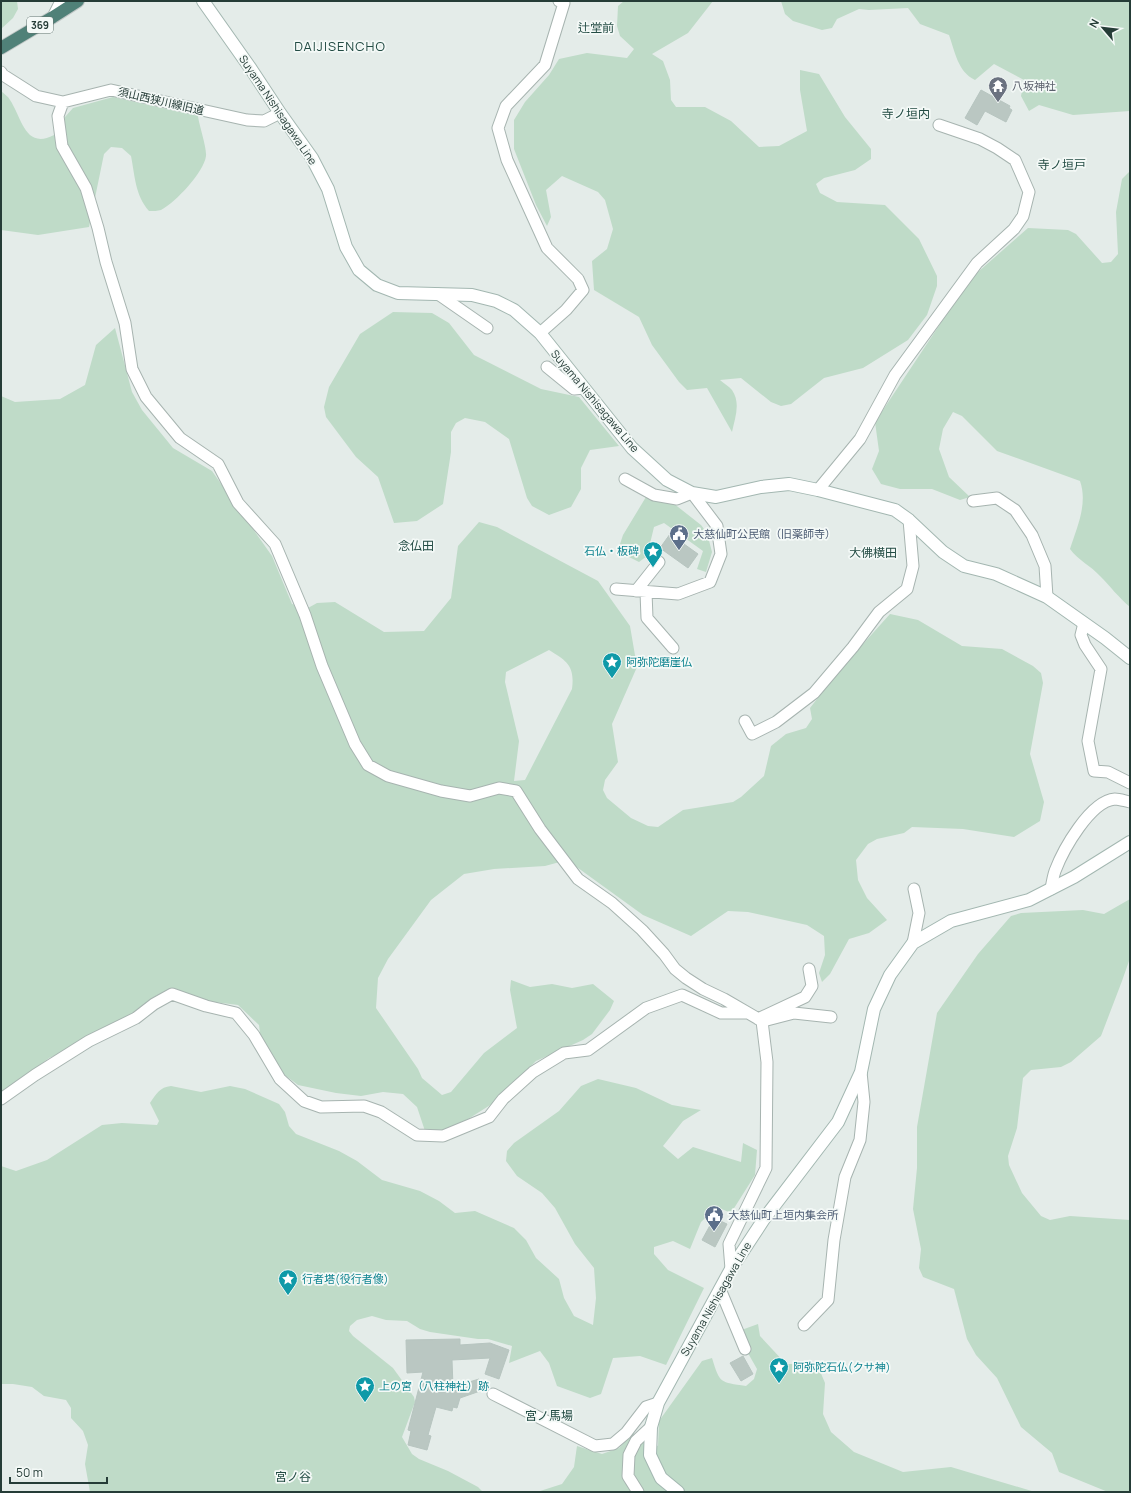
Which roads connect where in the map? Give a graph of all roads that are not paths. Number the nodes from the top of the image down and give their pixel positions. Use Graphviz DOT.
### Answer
graph roads {
  1 [pos="61,1"];
  2 [pos="78,1"];
  3 [pos="203,1"];
  4 [pos="560,1"];
  5 [pos="53,17"];
  6 [pos="1,48"];
  7 [pos="1,72"];
  8 [pos="63,102"];
  9 [pos="280,113"];
  10 [pos="940,126"];
  11 [pos="438,294"];
  12 [pos="487,328"];
  13 [pos="540,333"];
  14 [pos="547,367"];
  15 [pos="584,388"];
  16 [pos="625,479"];
  17 [pos="818,490"];
  18 [pos="692,493"];
  19 [pos="973,501"];
  20 [pos="909,520"];
  21 [pos="659,562"];
  22 [pos="616,589"];
  23 [pos="641,592"];
  24 [pos="1047,597"];
  25 [pos="1084,623"];
  26 [pos="673,648"];
  27 [pos="1130,658"];
  28 [pos="745,722"];
  29 [pos="1130,783"];
  30 [pos="1130,802"];
  31 [pos="1130,842"];
  32 [pos="914,889"];
  33 [pos="1050,889"];
  34 [pos="913,943"];
  35 [pos="809,969"];
  36 [pos="831,1017"];
  37 [pos="756,1018"];
  38 [pos="860,1072"];
  39 [pos="1,1099"];
  40 [pos="731,1269"];
  41 [pos="720,1289"];
  42 [pos="804,1325"];
  43 [pos="745,1349"];
  44 [pos="493,1394"];
  45 [pos="658,1403"];
  46 [pos="651,1427"];
  47 [pos="638,1492"];
  48 [pos="678,1492"];
  1 -- 5 [label="street"];
  2 -- 5 [label="highway, 369"];
  3 -- 9 [label="main road, Suyama Nishisagawa Line"];
  4 -- 13 [label="street"];
  5 -- 6 [label="highway, 369"];
  7 -- 8 [label="street, 須山西狭川線旧道"];
  8 -- 9 [label="street, 須山西狭川線旧道"];
  8 -- 37 [label="street"];
  9 -- 11 [label="main road, Suyama Nishisagawa Line"];
  10 -- 17 [label="street"];
  11 -- 12 [label="street"];
  11 -- 13 [label="main road, Suyama Nishisagawa Line"];
  13 -- 15 [label="main road, Suyama Nishisagawa Line"];
  14 -- 15 [label="street"];
  15 -- 18 [label="main road, Suyama Nishisagawa Line"];
  16 -- 18 [label="street"];
  17 -- 18 [label="main road, Suyama Nishisagawa Line"];
  17 -- 20 [label="main road, Suyama Nishisagawa Line"];
  18 -- 23 [label="street"];
  19 -- 24 [label="street"];
  20 -- 24 [label="main road, Suyama Nishisagawa Line"];
  20 -- 28 [label="street"];
  21 -- 23 [label="street"];
  22 -- 23 [label="street"];
  23 -- 26 [label="street"];
  24 -- 25 [label="main road, Suyama Nishisagawa Line"];
  25 -- 27 [label="main road, Suyama Nishisagawa Line"];
  25 -- 29 [label="street"];
  30 -- 33 [label="street"];
  31 -- 33 [label="main road, Suyama Nishisagawa Line"];
  32 -- 34 [label="street"];
  33 -- 34 [label="main road, Suyama Nishisagawa Line"];
  34 -- 38 [label="main road, Suyama Nishisagawa Line"];
  35 -- 37 [label="street"];
  36 -- 37 [label="street"];
  37 -- 39 [label="street"];
  37 -- 40 [label="street"];
  38 -- 40 [label="main road, Suyama Nishisagawa Line"];
  38 -- 42 [label="street"];
  40 -- 41 [label="main road, Suyama Nishisagawa Line"];
  41 -- 43 [label="street"];
  41 -- 45 [label="main road, Suyama Nishisagawa Line"];
  44 -- 45 [label="street"];
  45 -- 46 [label="main road, Suyama Nishisagawa Line"];
  46 -- 47 [label="street"];
  46 -- 48 [label="main road, Suyama Nishisagawa Line"];
}
